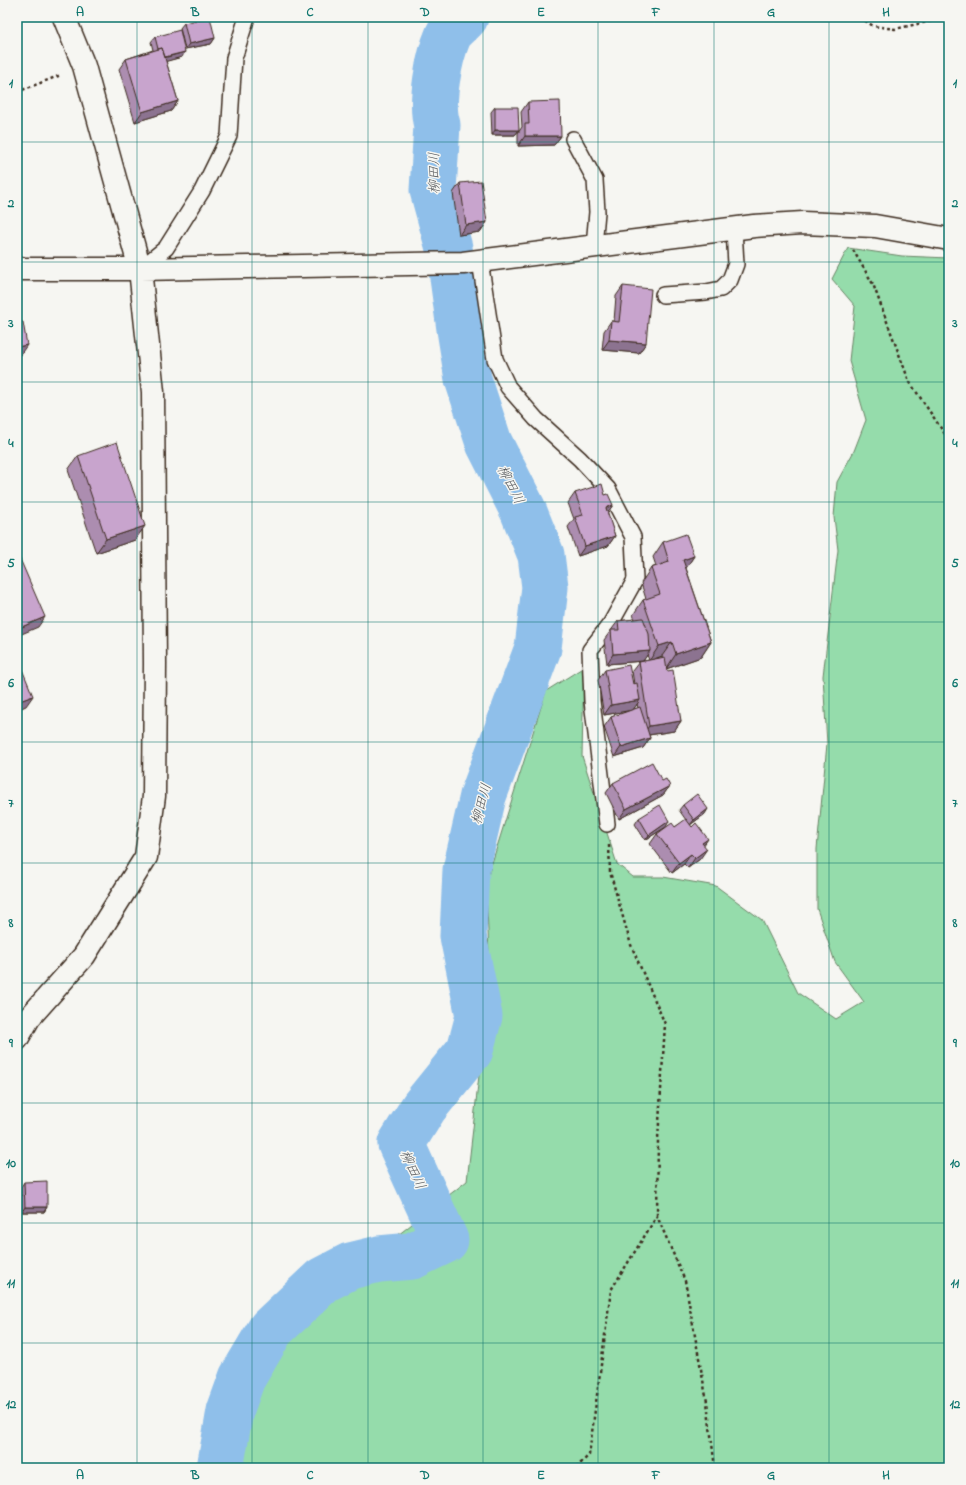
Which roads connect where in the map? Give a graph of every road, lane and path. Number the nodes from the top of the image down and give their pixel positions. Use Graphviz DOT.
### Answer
graph roads {
  1 [pos="64,17"];
  2 [pos="247,17"];
  3 [pos="860,17"];
  4 [pos="949,17"];
  5 [pos="84,66"];
  6 [pos="17,92"];
  7 [pos="573,139"];
  8 [pos="838,226"];
  9 [pos="734,228"];
  10 [pos="949,239"];
  11 [pos="594,246"];
  12 [pos="471,262"];
  13 [pos="17,269"];
  14 [pos="140,269"];
  15 [pos="663,295"];
  16 [pos="949,440"];
  17 [pos="607,824"];
  18 [pos="17,1039"];
  19 [pos="657,1216"];
  20 [pos="576,1468"];
  21 [pos="715,1468"];
  1 -- 5 [label="street"];
  2 -- 14 [label="lane"];
  3 -- 4 [label="path"];
  5 -- 6 [label="path"];
  5 -- 14 [label="street"];
  7 -- 11 [label="lane"];
  8 -- 9 [label="street"];
  8 -- 10 [label="street"];
  8 -- 16 [label="path"];
  9 -- 11 [label="street"];
  9 -- 15 [label="lane"];
  11 -- 12 [label="street"];
  12 -- 14 [label="street"];
  12 -- 17 [label="lane"];
  13 -- 14 [label="street"];
  14 -- 18 [label="street"];
  17 -- 19 [label="path"];
  19 -- 20 [label="path"];
  19 -- 21 [label="path"];
}
